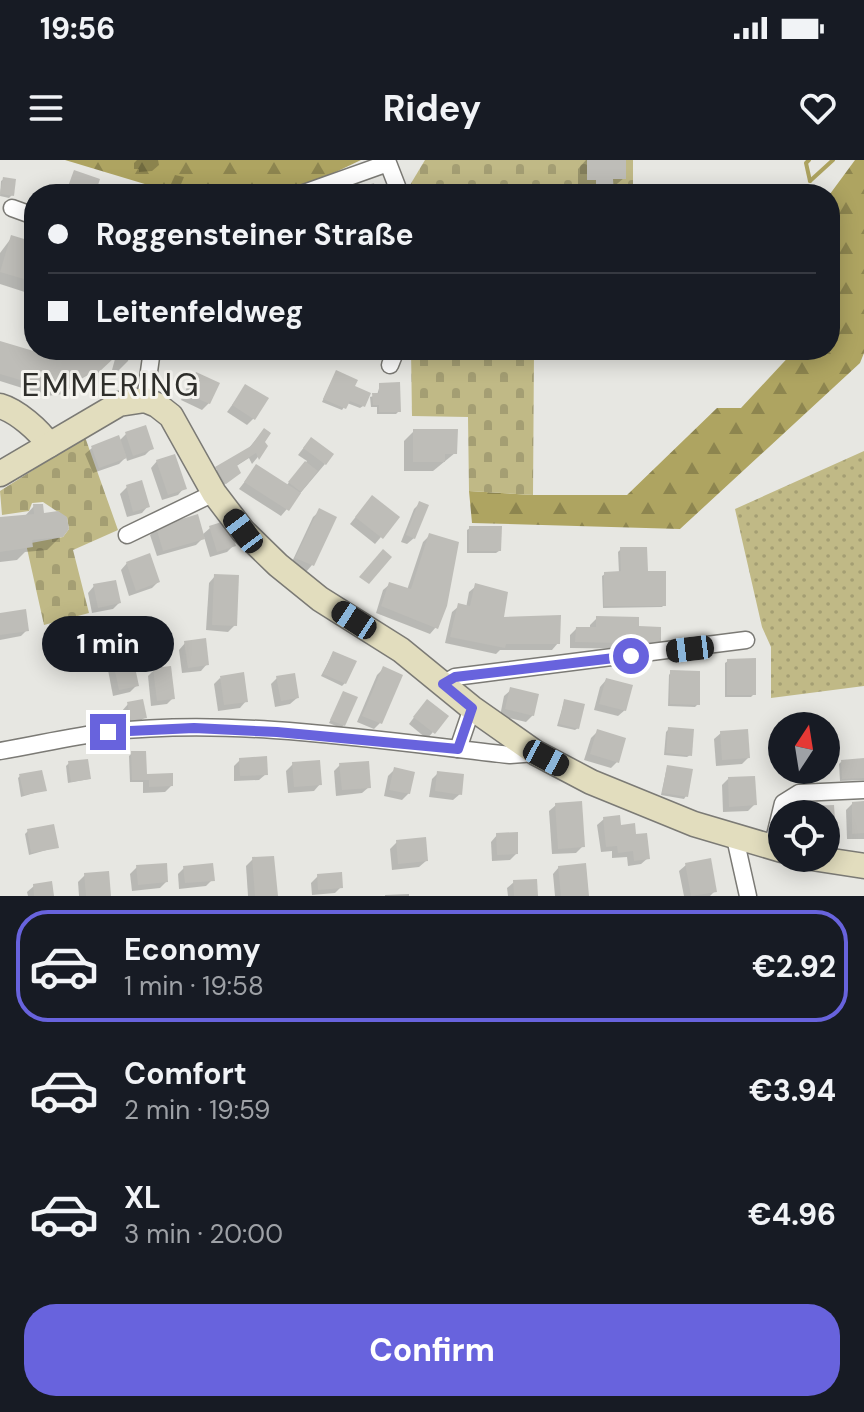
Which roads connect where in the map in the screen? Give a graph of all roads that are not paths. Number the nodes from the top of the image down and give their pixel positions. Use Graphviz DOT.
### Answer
graph roads {
  1 [pos="329,184"];
  2 [pos="396,184"];
  3 [pos="12,208"];
  4 [pos="24,212"];
  5 [pos="151,360"];
  6 [pos="145,400"];
  7 [pos="0,406"];
  8 [pos="49,445"];
  9 [pos="0,474"];
  10 [pos="214,493"];
  11 [pos="127,535"];
  12 [pos="746,640"];
  13 [pos="443,684"];
  14 [pos="472,708"];
  15 [pos="458,749"];
  16 [pos="0,751"];
  17 [pos="536,753"];
  18 [pos="864,790"];
  19 [pos="788,800"];
  20 [pos="735,838"];
  21 [pos="768,847"];
  22 [pos="840,862"];
  23 [pos="864,866"];
  24 [pos="748,896"];
  1 -- 2 [label="street"];
  3 -- 4 [label="street"];
  5 -- 6 [label="street"];
  6 -- 8 [label="street"];
  6 -- 10 [label="street"];
  7 -- 8 [label="street"];
  8 -- 9 [label="street"];
  10 -- 11 [label="street"];
  10 -- 13 [label="street"];
  12 -- 13 [label="street"];
  13 -- 14 [label="street"];
  14 -- 15 [label="street"];
  14 -- 17 [label="street"];
  15 -- 16 [label="street"];
  15 -- 17 [label="street"];
  17 -- 20 [label="street"];
  18 -- 19 [label="street"];
  20 -- 21 [label="street"];
  20 -- 24 [label="street"];
  22 -- 23 [label="street"];
}
